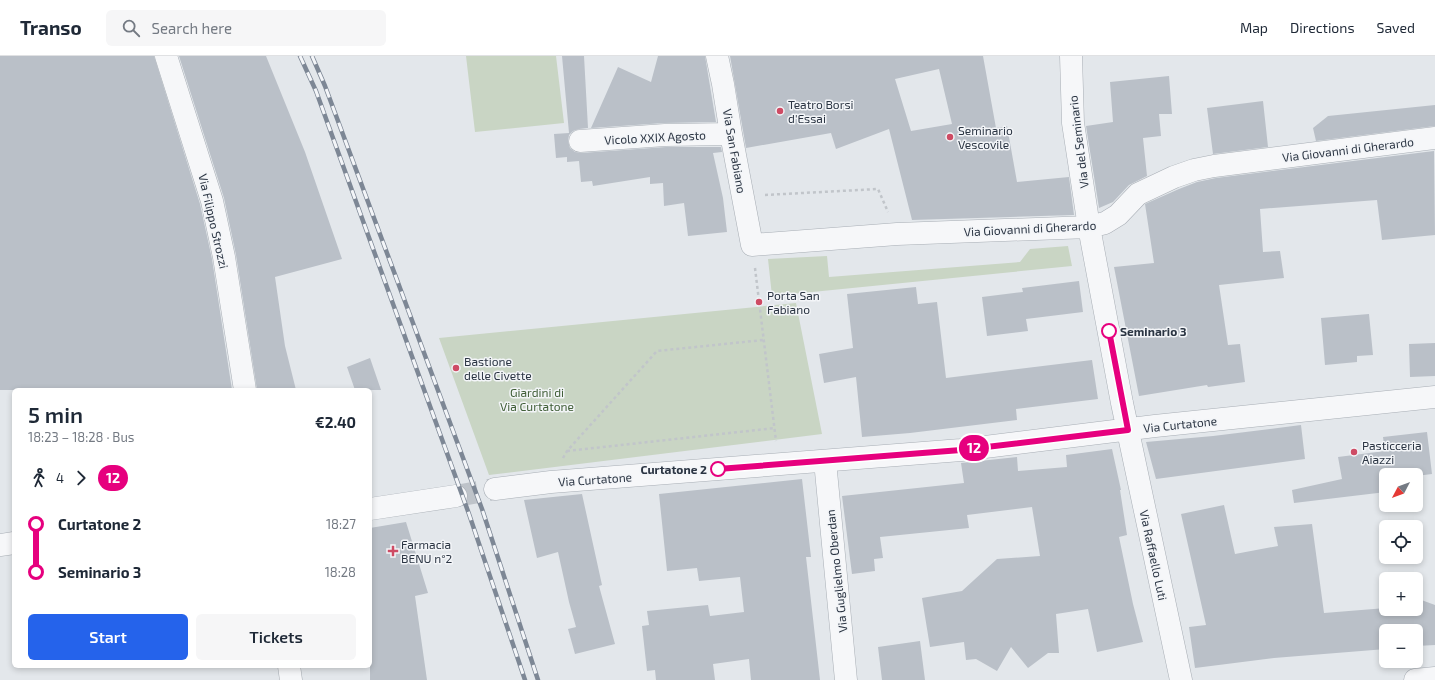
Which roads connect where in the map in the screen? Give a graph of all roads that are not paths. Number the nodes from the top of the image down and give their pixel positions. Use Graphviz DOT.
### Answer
graph roads {
  1 [pos="166,56"];
  2 [pos="717,56"];
  3 [pos="1070,56"];
  4 [pos="731,134"];
  5 [pos="1435,138"];
  6 [pos="580,141"];
  7 [pos="1089,227"];
  8 [pos="752,245"];
  9 [pos="245,388"];
  10 [pos="1435,397"];
  11 [pos="1128,430"];
  12 [pos="825,461"];
  13 [pos="495,489"];
  14 [pos="456,496"];
  15 [pos="372,509"];
  16 [pos="12,543"];
  17 [pos="0,544"];
  18 [pos="289,668"];
  19 [pos="1435,678"];
  20 [pos="290,680"];
  21 [pos="846,680"];
  22 [pos="1181,680"];
  23 [pos="1415,680"];
  1 -- 9 [label="street, Via Filippo Strozzi"];
  2 -- 4 [label="street, Via San Fabiano"];
  3 -- 7 [label="street, Via del Seminario"];
  4 -- 6 [label="street, Vicolo XXIX Agosto"];
  4 -- 8 [label="street, Via San Fabiano"];
  5 -- 7 [label="street, Via Giovanni di Gherardo"];
  7 -- 8 [label="street, Via Giovanni di Gherardo"];
  7 -- 11 [label="street, Via del Seminario"];
  10 -- 11 [label="street, Via Curtatone"];
  11 -- 12 [label="street, Via Curtatone"];
  11 -- 22 [label="street, Via Raffaello Luti"];
  12 -- 13 [label="street, Via Curtatone"];
  12 -- 21 [label="street, Via Guglielmo Oberdan"];
  14 -- 15 [label="street"];
  16 -- 17 [label="street"];
  18 -- 20 [label="street"];
  19 -- 23 [label="street"];
}
